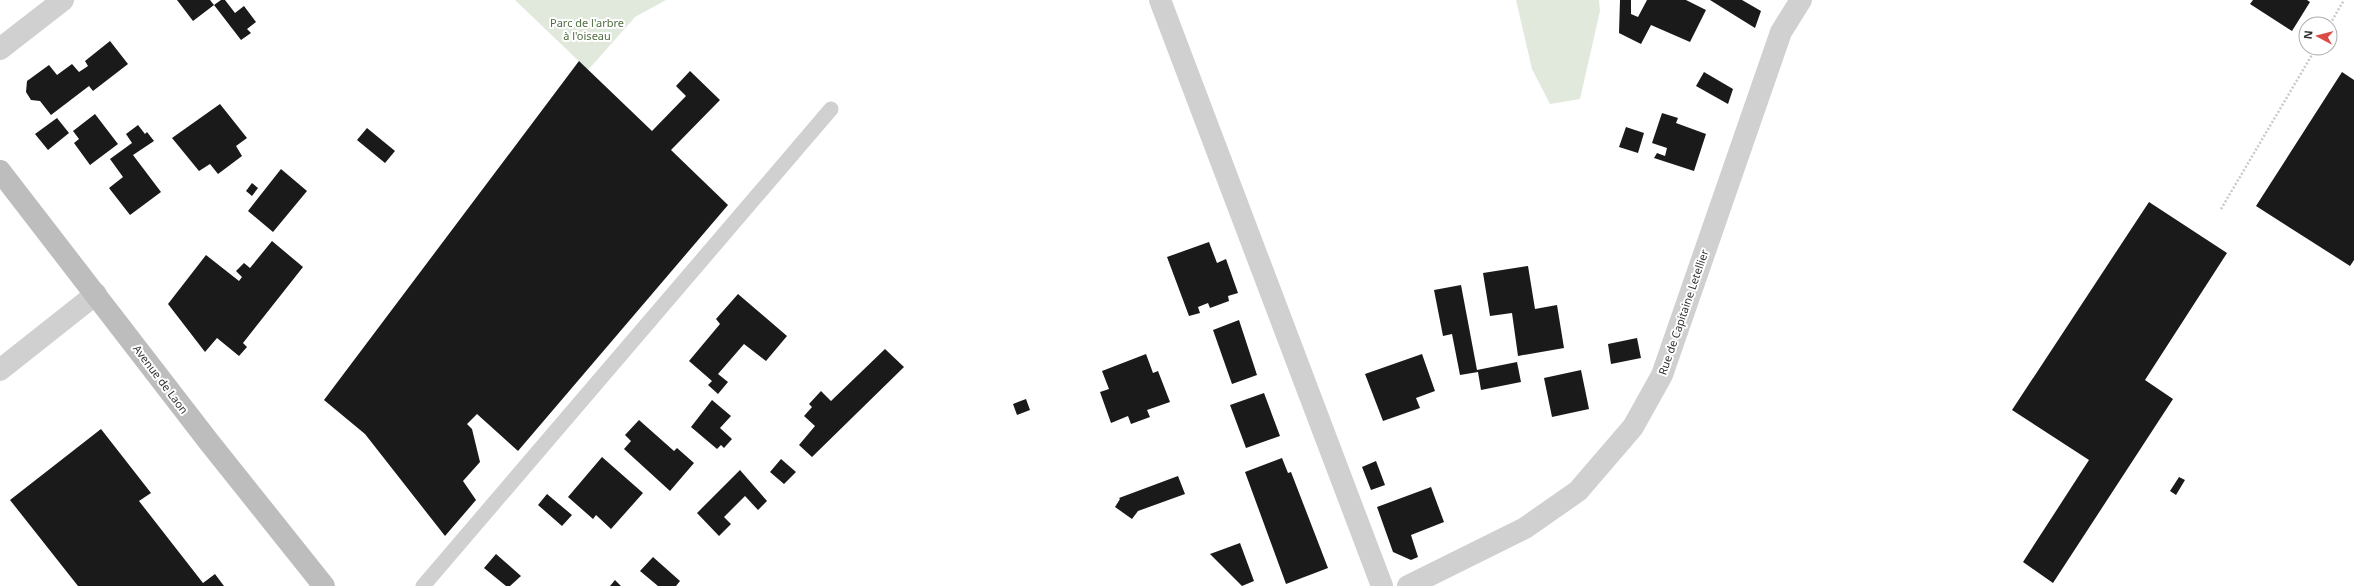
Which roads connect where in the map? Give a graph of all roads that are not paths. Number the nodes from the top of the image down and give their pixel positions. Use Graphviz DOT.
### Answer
graph roads {
  1 [pos="63,0"];
  2 [pos="1160,0"];
  3 [pos="1801,0"];
  4 [pos="0,49"];
  5 [pos="831,109"];
  6 [pos="0,171"];
  7 [pos="96,294"];
  8 [pos="0,370"];
  9 [pos="324,586"];
  10 [pos="423,586"];
  11 [pos="1382,586"];
  12 [pos="1408,586"];
  1 -- 4 [label="street"];
  2 -- 11 [label="street"];
  3 -- 12 [label="street, Rue de Capitaine Letellier"];
  5 -- 10 [label="lane"];
  6 -- 7 [label="main road, Avenue de Laon"];
  7 -- 8 [label="street"];
  7 -- 9 [label="main road, Avenue de Laon"];
}
